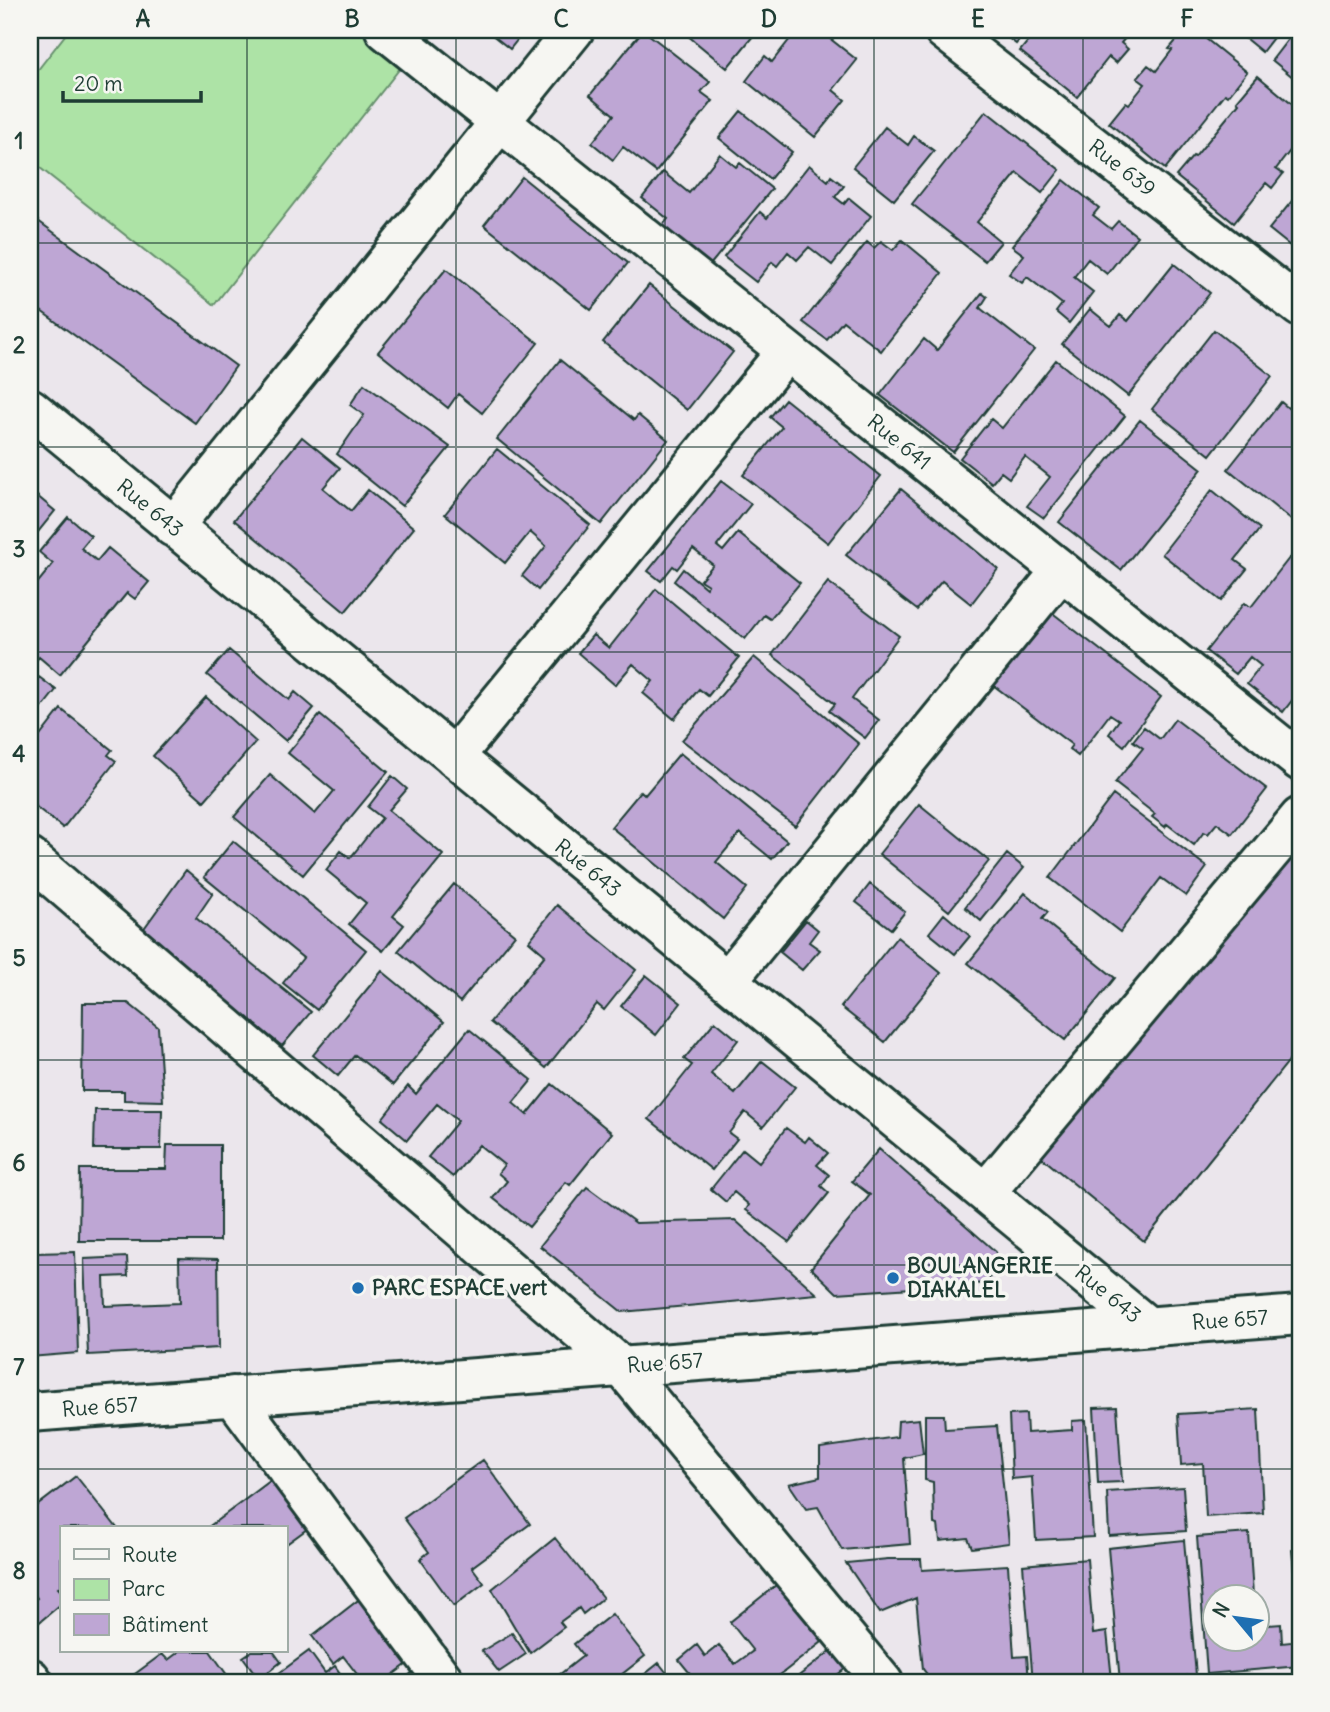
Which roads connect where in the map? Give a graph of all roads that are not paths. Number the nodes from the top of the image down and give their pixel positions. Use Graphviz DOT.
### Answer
graph roads {
  1 [pos="384,30"];
  2 [pos="574,30"];
  3 [pos="944,30"];
  4 [pos="499,123"];
  5 [pos="1300,307"];
  6 [pos="786,352"];
  7 [pos="30,408"];
  8 [pos="173,527"];
  9 [pos="1061,572"];
  10 [pos="454,757"];
  11 [pos="1300,761"];
  12 [pos="1300,817"];
  13 [pos="30,858"];
  14 [pos="727,981"];
  15 [pos="985,1193"];
  16 [pos="1300,1315"];
  17 [pos="1147,1326"];
  18 [pos="622,1367"];
  19 [pos="233,1396"];
  20 [pos="30,1412"];
  21 [pos="30,1678"];
  22 [pos="33,1682"];
  23 [pos="445,1682"];
  24 [pos="883,1682"];
  1 -- 4 [label="street, Rue 641"];
  2 -- 4 [label="street"];
  3 -- 5 [label="street, Rue 639"];
  4 -- 6 [label="street, Rue 641"];
  4 -- 8 [label="street"];
  6 -- 9 [label="street, Rue 641"];
  6 -- 10 [label="street"];
  7 -- 8 [label="street, Rue 643"];
  8 -- 10 [label="street, Rue 643"];
  9 -- 11 [label="street, Rue 641"];
  9 -- 14 [label="street"];
  10 -- 14 [label="street, Rue 643"];
  12 -- 15 [label="street"];
  13 -- 18 [label="street"];
  14 -- 15 [label="street, Rue 643"];
  15 -- 17 [label="street, Rue 643"];
  16 -- 17 [label="street, Rue 657"];
  17 -- 18 [label="street, Rue 657"];
  18 -- 19 [label="street, Rue 657"];
  18 -- 24 [label="street"];
  19 -- 20 [label="street, Rue 657"];
  19 -- 23 [label="street"];
  21 -- 22 [label="street"];
}
